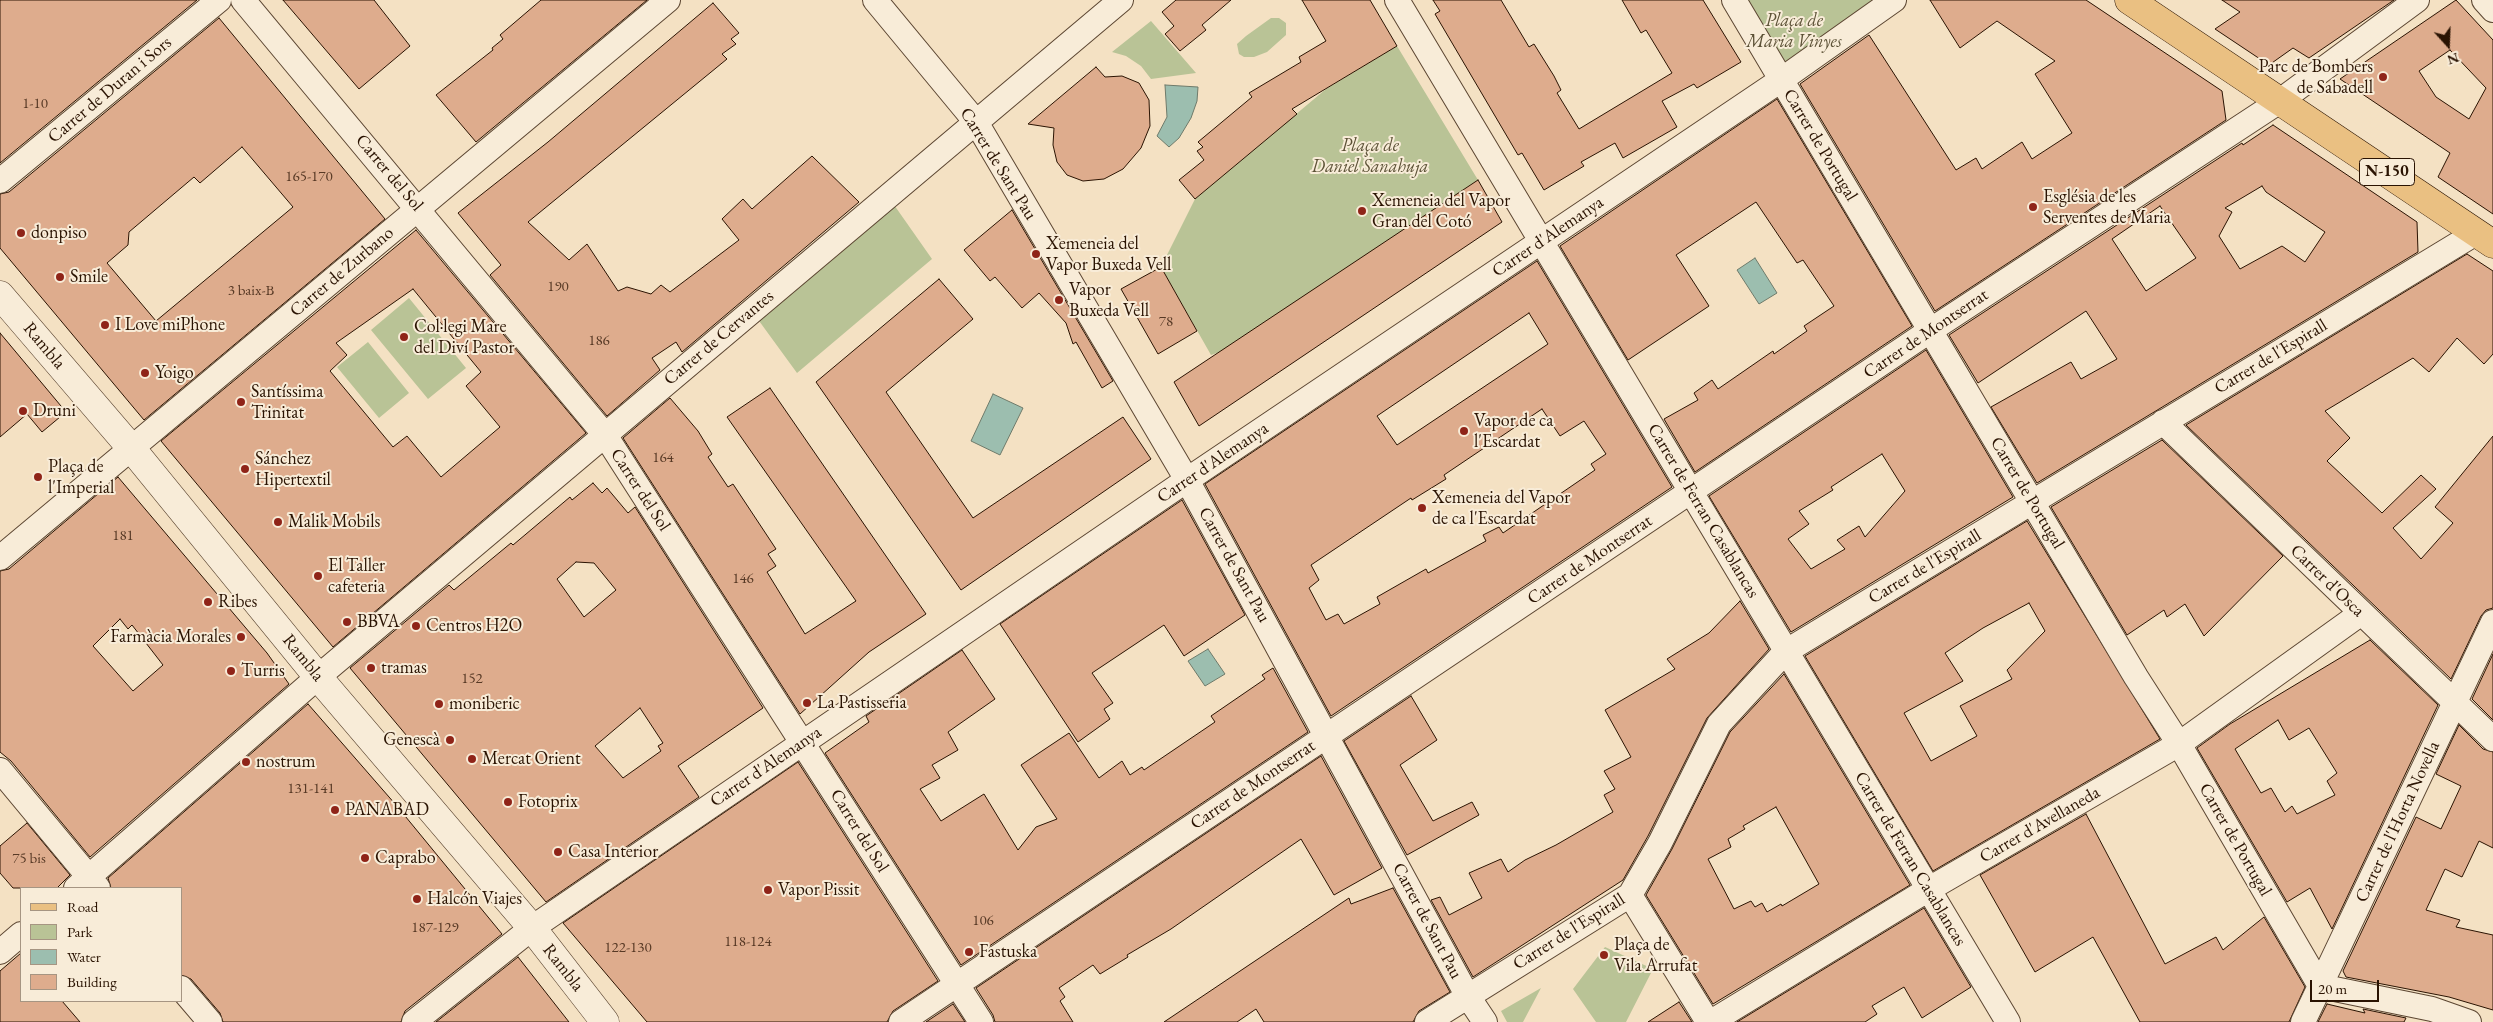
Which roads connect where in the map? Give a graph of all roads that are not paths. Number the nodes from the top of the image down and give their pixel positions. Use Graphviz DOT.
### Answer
graph roads {
  1 [pos="219,0"];
  2 [pos="243,0"];
  3 [pos="668,0"];
  4 [pos="875,0"];
  5 [pos="1120,0"];
  6 [pos="1398,0"];
  7 [pos="1734,0"];
  8 [pos="1894,0"];
  9 [pos="2128,0"];
  10 [pos="2417,0"];
  11 [pos="2484,0"];
  12 [pos="2493,10"];
  13 [pos="1781,80"];
  14 [pos="2280,101"];
  15 [pos="976,122"];
  16 [pos="0,181"];
  17 [pos="418,208"];
  18 [pos="2484,238"];
  19 [pos="1542,241"];
  20 [pos="0,294"];
  21 [pos="1931,330"];
  22 [pos="2163,422"];
  23 [pos="605,435"];
  24 [pos="132,449"];
  25 [pos="1187,480"];
  26 [pos="1692,492"];
  27 [pos="2032,502"];
  28 [pos="0,558"];
  29 [pos="2360,614"];
  30 [pos="2493,622"];
  31 [pos="1785,652"];
  32 [pos="318,677"];
  33 [pos="2454,703"];
  34 [pos="1327,735"];
  35 [pos="2493,739"];
  36 [pos="803,742"];
  37 [pos="2179,744"];
  38 [pos="0,770"];
  39 [pos="88,884"];
  40 [pos="1929,889"];
  41 [pos="1630,895"];
  42 [pos="532,928"];
  43 [pos="20,935"];
  44 [pos="0,952"];
  45 [pos="957,984"];
  46 [pos="2320,986"];
  47 [pos="182,989"];
  48 [pos="1467,995"];
  49 [pos="210,1022"];
  50 [pos="414,1022"];
  51 [pos="605,1022"];
  52 [pos="901,1022"];
  53 [pos="981,1022"];
  54 [pos="1427,1022"];
  55 [pos="1484,1022"];
  56 [pos="1709,1022"];
  57 [pos="2008,1022"];
  58 [pos="2303,1022"];
  59 [pos="2469,1022"];
  1 -- 16 [label="street, Carrer de Duran i Sors"];
  2 -- 17 [label="street, Carrer del Sol"];
  3 -- 17 [label="street, Carrer de Zurbano"];
  4 -- 15 [label="street, Carrer de Sant Pau"];
  5 -- 15 [label="street, Carrer de Cervantes"];
  6 -- 19 [label="street, Carrer de Ferran Casablancas"];
  7 -- 13 [label="street, Carrer de Portugal"];
  8 -- 13 [label="street, Carrer d'Alemanya"];
  9 -- 14 [label="main road, N-150"];
  10 -- 14 [label="street, Carrer de Montserrat"];
  11 -- 12 [label="street"];
  13 -- 19 [label="street, Carrer d'Alemanya"];
  13 -- 21 [label="street, Carrer de Portugal"];
  14 -- 18 [label="main road, N-150"];
  14 -- 21 [label="street, Carrer de Montserrat"];
  15 -- 23 [label="street, Carrer de Cervantes"];
  15 -- 25 [label="street, Carrer de Sant Pau"];
  17 -- 23 [label="street, Carrer del Sol"];
  17 -- 24 [label="street, Carrer de Zurbano"];
  18 -- 22 [label="street, Carrer de l'Espirall"];
  19 -- 25 [label="street, Carrer d'Alemanya"];
  19 -- 26 [label="street, Carrer de Ferran Casablancas"];
  20 -- 24 [label="street, Rambla"];
  21 -- 26 [label="street, Carrer de Montserrat"];
  21 -- 27 [label="street, Carrer de Portugal"];
  22 -- 27 [label="street, Carrer de l'Espirall"];
  22 -- 29 [label="street, Carrer d'Osca"];
  23 -- 32 [label="street, Carrer de Cervantes"];
  23 -- 36 [label="street, Carrer del Sol"];
  24 -- 28 [label="street, Carrer de Zurbano"];
  24 -- 32 [label="street, Rambla"];
  25 -- 34 [label="street, Carrer de Sant Pau"];
  25 -- 36 [label="street, Carrer d'Alemanya"];
  26 -- 31 [label="street, Carrer de Ferran Casablancas"];
  26 -- 34 [label="street, Carrer de Montserrat"];
  27 -- 31 [label="street, Carrer de l'Espirall"];
  27 -- 37 [label="street, Carrer de Portugal"];
  29 -- 33 [label="street, Carrer d'Osca"];
  29 -- 37 [label="street, Carrer d'Avellaneda"];
  30 -- 33 [label="street, Carrer de l'Horta Novella"];
  31 -- 40 [label="street, Carrer de Ferran Casablancas"];
  31 -- 41 [label="street, Carrer de l'Espirall"];
  32 -- 39 [label="street, Carrer de Cervantes"];
  32 -- 42 [label="street, Rambla"];
  33 -- 35 [label="street, Carrer d'Osca"];
  33 -- 46 [label="street, Carrer de l'Horta Novella"];
  34 -- 45 [label="street, Carrer de Montserrat"];
  34 -- 48 [label="street, Carrer de Sant Pau"];
  36 -- 42 [label="street, Carrer d'Alemanya"];
  36 -- 45 [label="street, Carrer del Sol"];
  37 -- 40 [label="street, Carrer d'Avellaneda"];
  37 -- 46 [label="street, Carrer de Portugal"];
  38 -- 39 [label="street"];
  40 -- 56 [label="street, Carrer d'Avellaneda"];
  40 -- 57 [label="street, Carrer de Ferran Casablancas"];
  41 -- 48 [label="street, Carrer de l'Espirall"];
  41 -- 56 [label="street"];
  42 -- 50 [label="street, Carrer d'Alemanya"];
  42 -- 51 [label="street, Rambla"];
  43 -- 44 [label="street"];
  45 -- 52 [label="street, Carrer de Montserrat"];
  45 -- 53 [label="street, Carrer del Sol"];
  46 -- 58 [label="street, Carrer de l'Horta Novella"];
  46 -- 59 [label="street"];
  47 -- 49 [label="street"];
  48 -- 54 [label="street, Carrer de l'Espirall"];
  48 -- 55 [label="street, Carrer de Sant Pau"];
}
